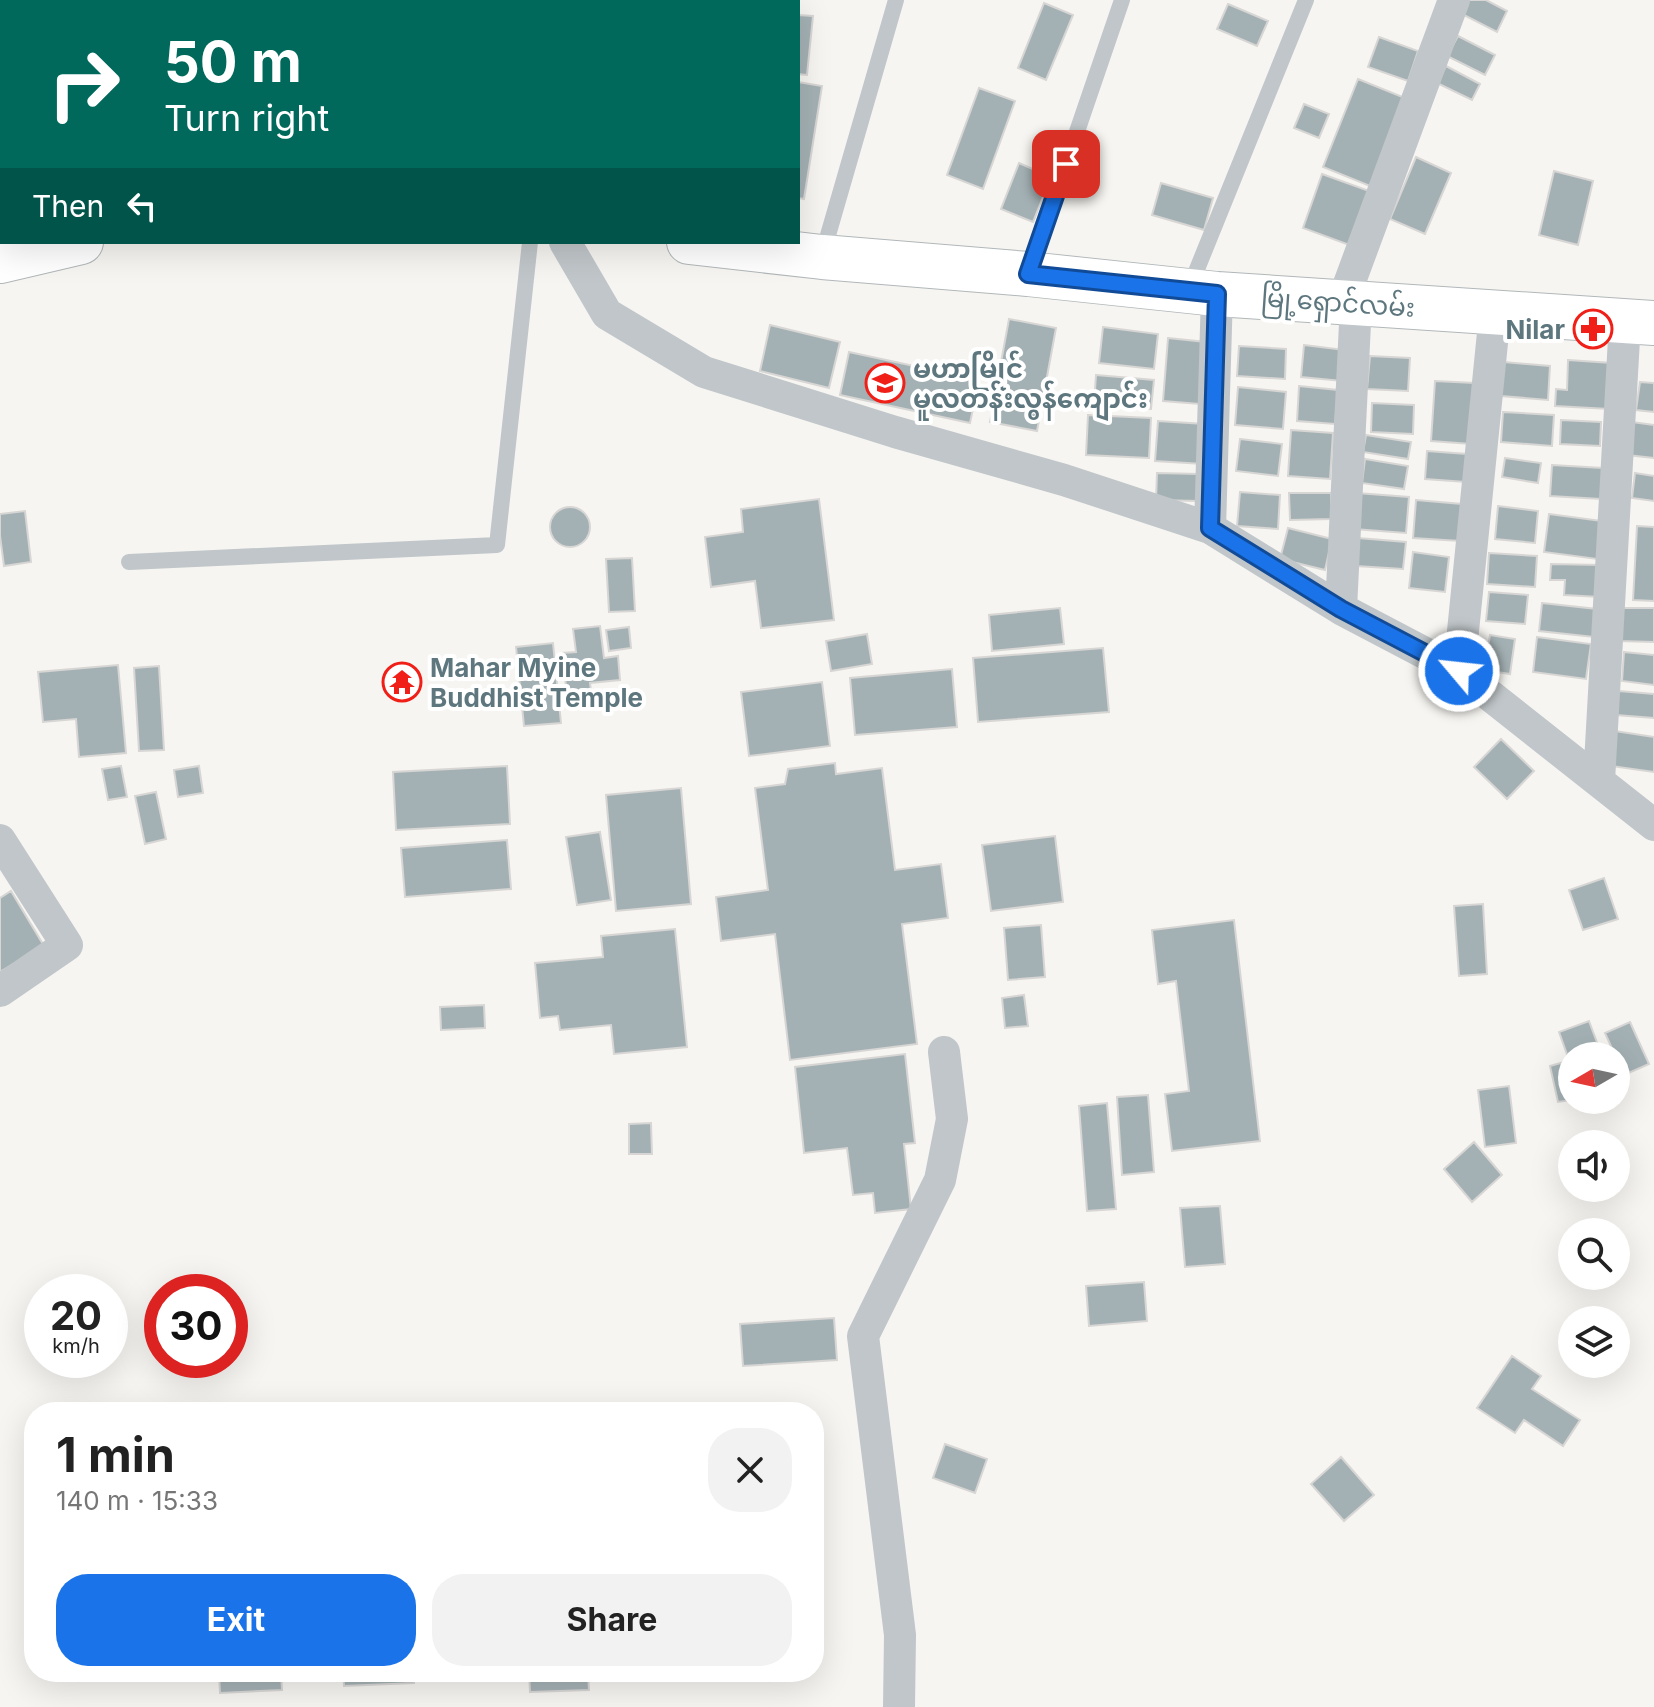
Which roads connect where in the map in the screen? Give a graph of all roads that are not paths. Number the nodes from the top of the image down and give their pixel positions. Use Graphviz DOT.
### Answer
graph roads {
  1 [pos="896,0"];
  2 [pos="1122,0"];
  3 [pos="1306,0"];
  4 [pos="1454,0"];
  5 [pos="72,244"];
  6 [pos="530,244"];
  7 [pos="566,244"];
  8 [pos="707,244"];
  9 [pos="822,257"];
  10 [pos="0,261"];
  11 [pos="1028,274"];
  12 [pos="1203,293"];
  13 [pos="1349,303"];
  14 [pos="1495,313"];
  15 [pos="1639,322"];
  16 [pos="1210,528"];
  17 [pos="129,562"];
  18 [pos="1341,609"];
  19 [pos="1459,671"];
  20 [pos="1599,781"];
  21 [pos="1654,825"];
  22 [pos="0,840"];
  23 [pos="0,991"];
  24 [pos="944,1052"];
  25 [pos="899,1707"];
  1 -- 9 [label="lane"];
  2 -- 11 [label="lane"];
  3 -- 12 [label="lane"];
  4 -- 13 [label="street"];
  5 -- 10 [label="highway"];
  6 -- 17 [label="lane"];
  7 -- 16 [label="street"];
  8 -- 9 [label="highway, မြို့ရှောင်လမ်း"];
  9 -- 11 [label="highway, မြို့ရှောင်လမ်း"];
  11 -- 12 [label="highway, မြို့ရှောင်လမ်း"];
  12 -- 13 [label="highway, မြို့ရှောင်လမ်း"];
  12 -- 16 [label="street"];
  13 -- 14 [label="highway, မြို့ရှောင်လမ်း"];
  13 -- 18 [label="street"];
  14 -- 15 [label="highway, မြို့ရှောင်လမ်း"];
  14 -- 19 [label="street"];
  15 -- 20 [label="street"];
  16 -- 18 [label="street"];
  18 -- 19 [label="street"];
  19 -- 20 [label="street"];
  20 -- 21 [label="street"];
  22 -- 23 [label="street"];
  24 -- 25 [label="street"];
}
